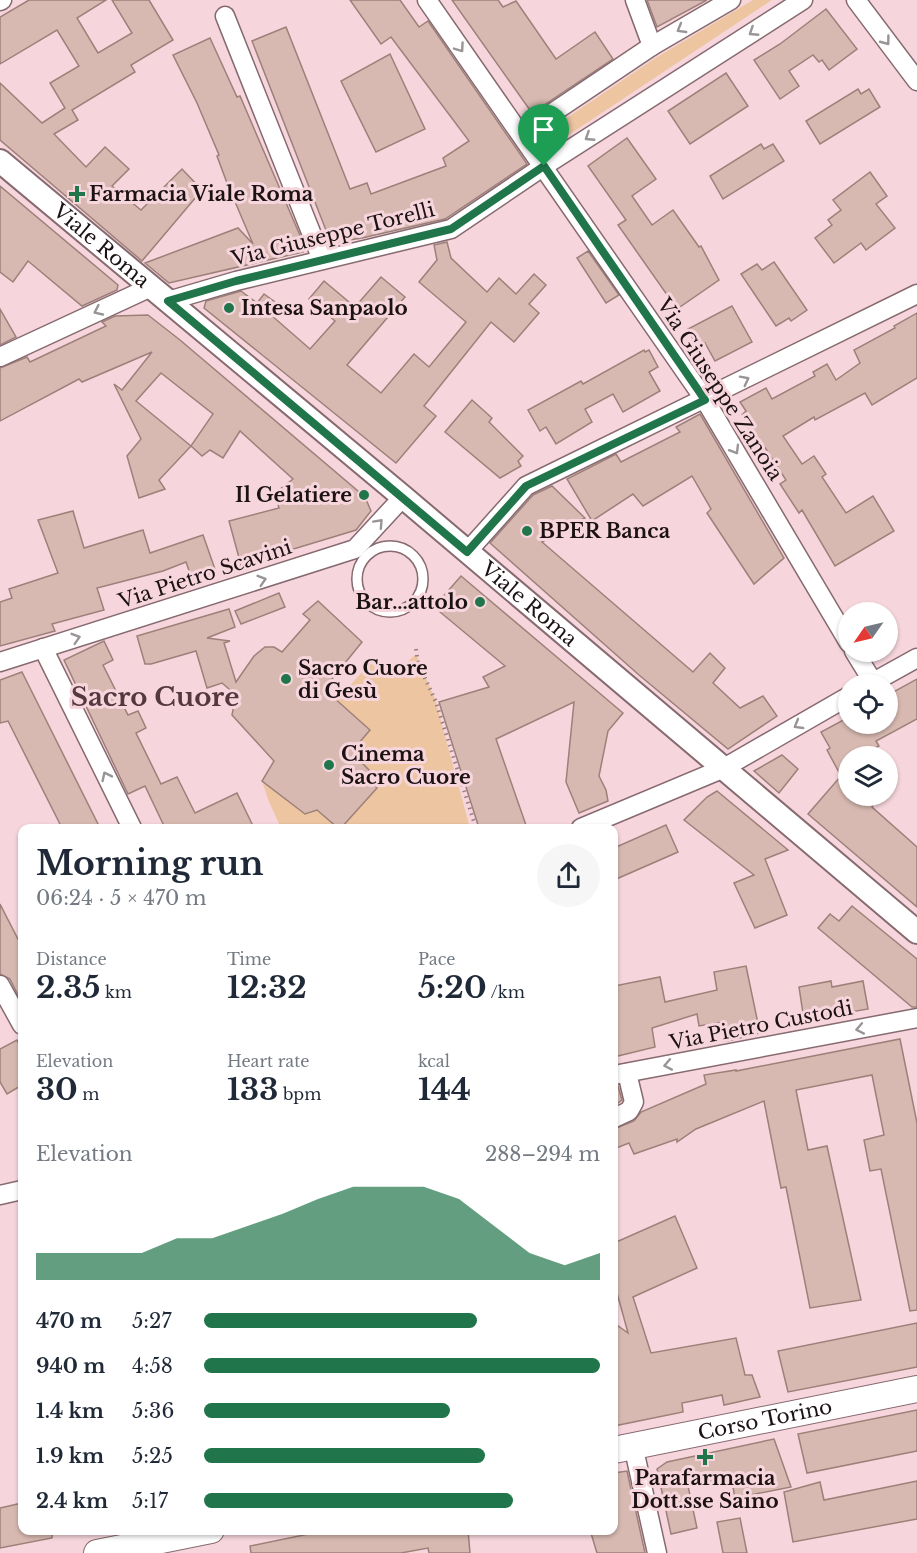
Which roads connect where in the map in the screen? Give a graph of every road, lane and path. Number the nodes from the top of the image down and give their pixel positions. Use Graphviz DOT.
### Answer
graph roads {
  1 [pos="427,0"];
  2 [pos="635,0"];
  3 [pos="731,0"];
  4 [pos="802,0"];
  5 [pos="856,0"];
  6 [pos="225,16"];
  7 [pos="652,46"];
  8 [pos="917,81"];
  9 [pos="521,134"];
  10 [pos="0,161"];
  11 [pos="544,166"];
  12 [pos="322,260"];
  13 [pos="159,294"];
  14 [pos="917,294"];
  15 [pos="0,357"];
  16 [pos="705,400"];
  17 [pos="403,498"];
  18 [pos="467,552"];
  19 [pos="359,554"];
  20 [pos="838,624"];
  21 [pos="43,648"];
  22 [pos="416,649"];
  23 [pos="917,658"];
  24 [pos="0,662"];
  25 [pos="888,674"];
  26 [pos="838,702"];
  27 [pos="722,769"];
  28 [pos="130,824"];
  29 [pos="475,824"];
  30 [pos="591,824"];
  31 [pos="917,932"];
  32 [pos="0,985"];
  33 [pos="18,1018"];
  34 [pos="917,1018"];
  35 [pos="620,1074"];
  36 [pos="618,1116"];
  37 [pos="18,1192"];
  38 [pos="0,1195"];
  39 [pos="917,1389"];
  40 [pos="623,1448"];
  41 [pos="178,1535"];
  42 [pos="97,1553"];
  43 [pos="657,1553"];
  1 -- 9 [label="street, Via Giuseppe Zanoia, one-way"];
  2 -- 7 [label="street"];
  3 -- 7 [label="street, one-way"];
  4 -- 11 [label="street, Via Giuseppe Torelli, one-way"];
  5 -- 8 [label="street, one-way"];
  6 -- 12 [label="street"];
  7 -- 9 [label="street"];
  9 -- 11 [label="street, Via Giuseppe Zanoia"];
  10 -- 13 [label="street, Viale Roma"];
  11 -- 12 [label="street, Via Giuseppe Torelli"];
  11 -- 16 [label="street, Via Giuseppe Zanoia"];
  12 -- 13 [label="street, Via Giuseppe Torelli"];
  13 -- 15 [label="street, Via Giuseppe Torelli, one-way"];
  13 -- 17 [label="street, Viale Roma"];
  16 -- 14 [label="street, one-way"];
  16 -- 18 [label="street"];
  16 -- 20 [label="street, Via Giuseppe Zanoia, one-way"];
  17 -- 18 [label="street, Viale Roma"];
  19 -- 17 [label="street, Via Pietro Scavini, one-way"];
  18 -- 27 [label="street, Viale Roma"];
  19 -- 19 [label="lane"];
  21 -- 19 [label="street, Via Pietro Scavini, one-way"];
  21 -- 24 [label="street, Via Pietro Scavini"];
  28 -- 21 [label="street, one-way"];
  22 -- 29 [label="path"];
  23 -- 25 [label="street"];
  26 -- 27 [label="street, one-way"];
  27 -- 30 [label="street"];
  27 -- 31 [label="street, Viale Roma"];
  32 -- 33 [label="street"];
  34 -- 35 [label="street, Via Pietro Custodi, one-way"];
  35 -- 36 [label="street"];
  37 -- 38 [label="street"];
  39 -- 40 [label="main road, Corso Torino"];
  40 -- 43 [label="street"];
  41 -- 42 [label="main road"];
}
